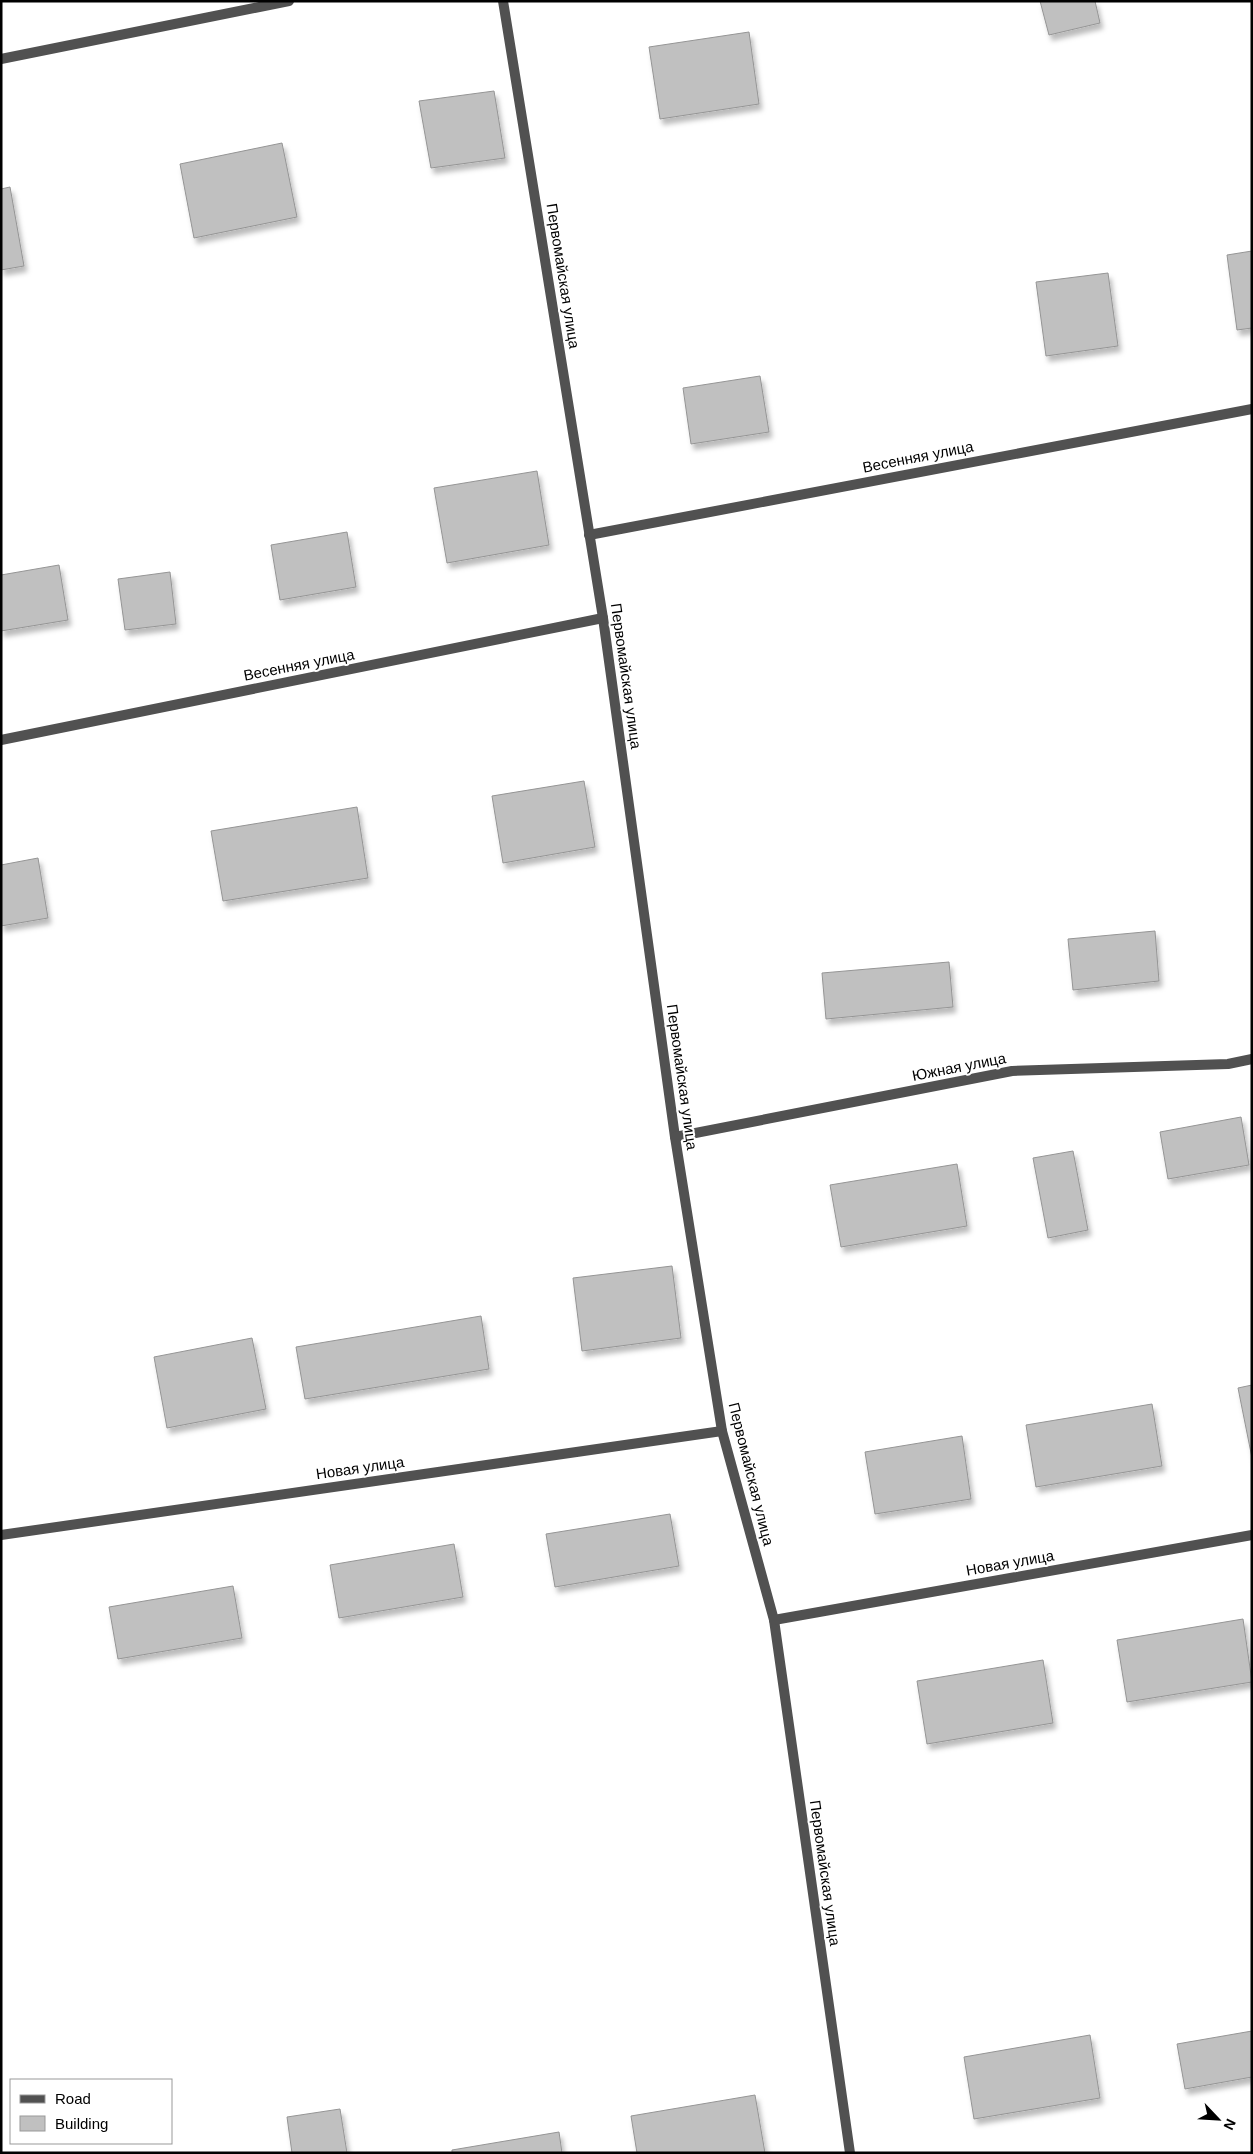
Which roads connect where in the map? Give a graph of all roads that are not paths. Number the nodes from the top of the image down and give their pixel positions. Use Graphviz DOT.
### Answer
graph roads {
  1 [pos="289,1"];
  2 [pos="503,1"];
  3 [pos="1,59"];
  4 [pos="1252,409"];
  5 [pos="589,535"];
  6 [pos="603,618"];
  7 [pos="1,740"];
  8 [pos="1252,1059"];
  9 [pos="675,1137"];
  10 [pos="722,1431"];
  11 [pos="1,1535"];
  12 [pos="1252,1535"];
  13 [pos="774,1620"];
  14 [pos="850,2153"];
  1 -- 3 [label="street"];
  2 -- 5 [label="street, Первомайская улица"];
  4 -- 5 [label="street, Весенняя улица"];
  5 -- 6 [label="street, Первомайская улица"];
  6 -- 7 [label="street, Весенняя улица"];
  6 -- 9 [label="street, Первомайская улица"];
  8 -- 9 [label="street, Южная улица"];
  9 -- 10 [label="street, Первомайская улица"];
  10 -- 11 [label="street, Новая улица"];
  10 -- 13 [label="street, Первомайская улица"];
  12 -- 13 [label="street, Новая улица"];
  13 -- 14 [label="street, Первомайская улица"];
}
